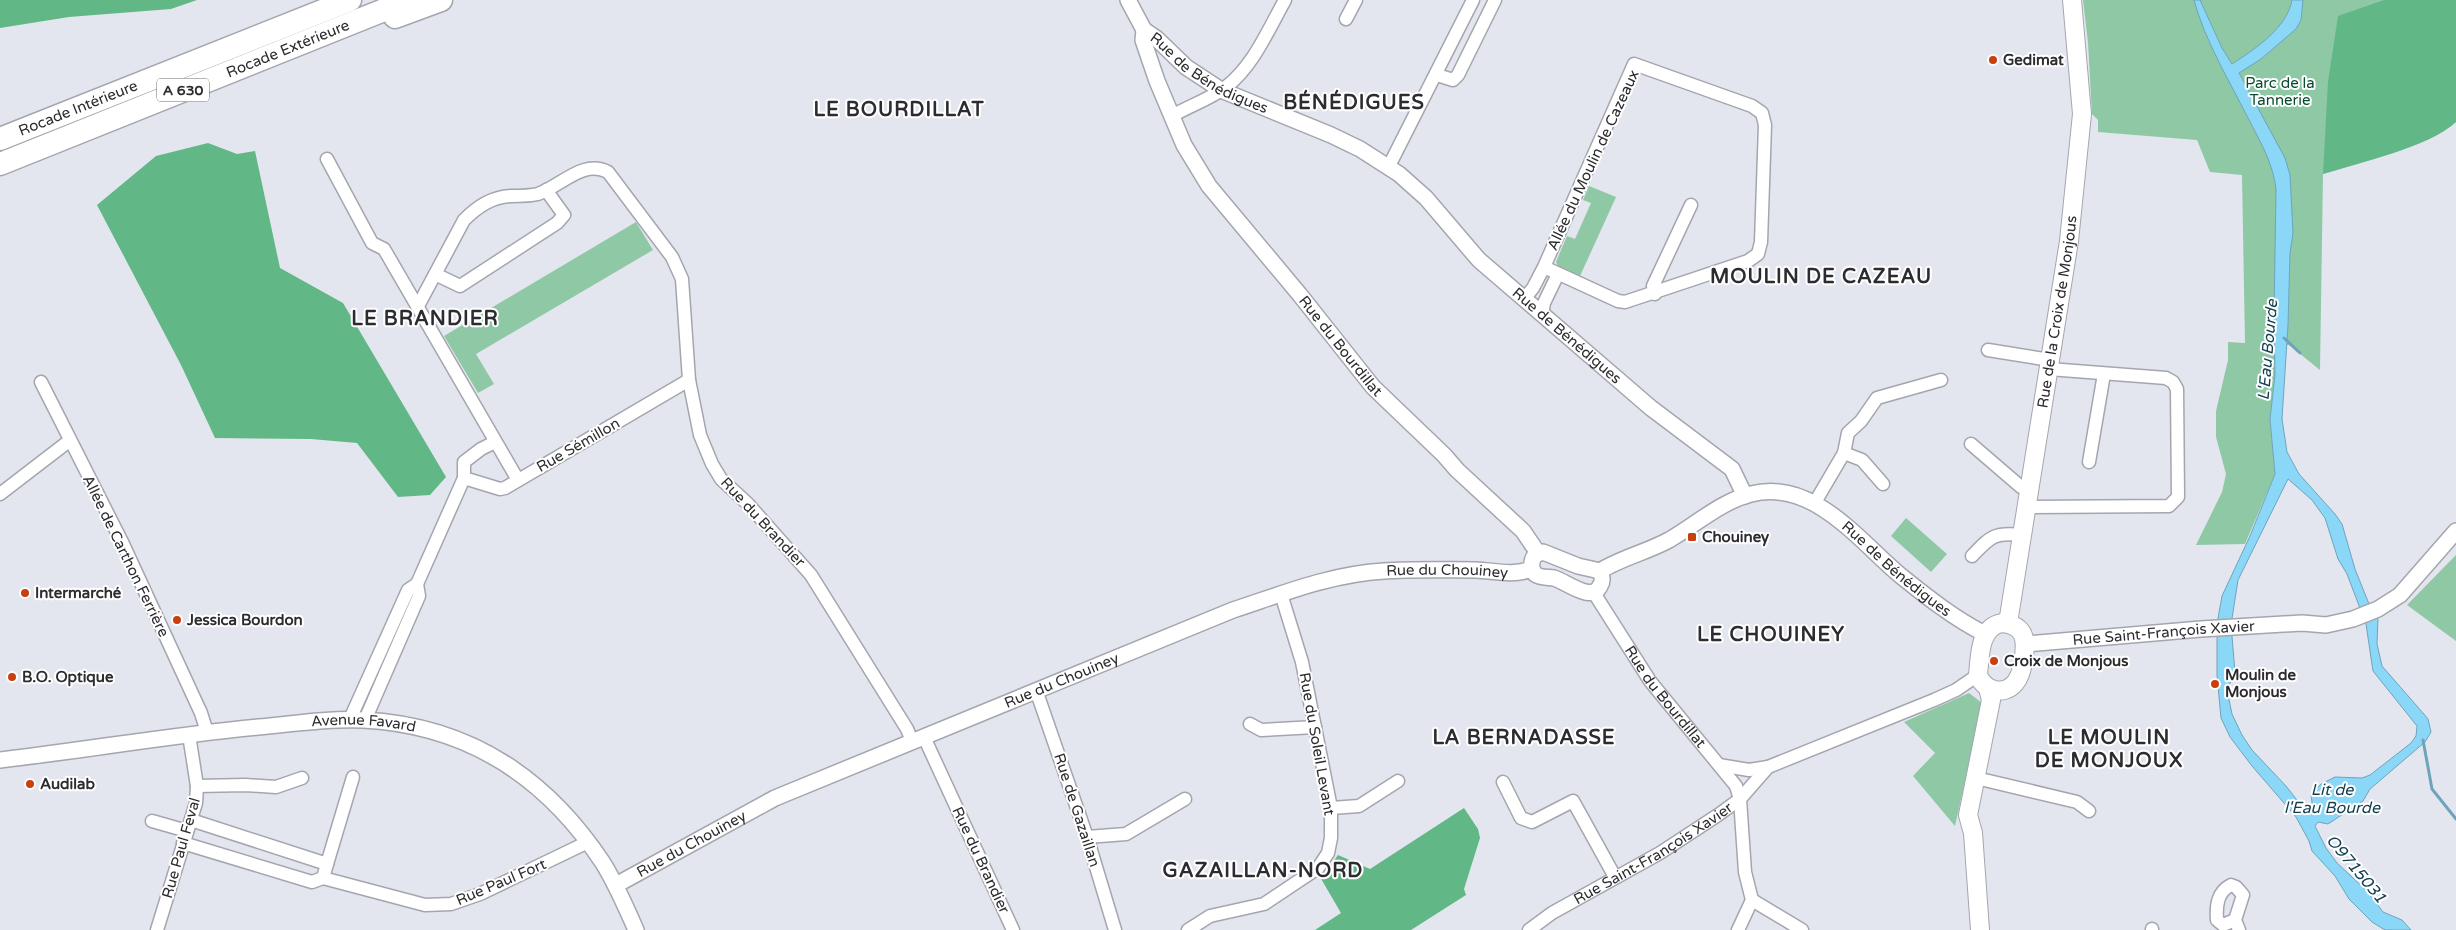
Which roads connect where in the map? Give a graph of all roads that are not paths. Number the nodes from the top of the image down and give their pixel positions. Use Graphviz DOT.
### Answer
graph roads {
  1 [pos="350,0"];
  2 [pos="409,0"];
  3 [pos="441,0"];
  4 [pos="1128,0"];
  5 [pos="1285,0"];
  6 [pos="1356,0"];
  7 [pos="1473,0"];
  8 [pos="1495,0"];
  9 [pos="2072,0"];
  10 [pos="366,17"];
  11 [pos="1346,19"];
  12 [pos="1144,30"];
  13 [pos="1436,75"];
  14 [pos="1221,90"];
  15 [pos="1172,116"];
  16 [pos="0,139"];
  17 [pos="327,159"];
  18 [pos="0,164"];
  19 [pos="1389,166"];
  20 [pos="546,190"];
  21 [pos="1691,206"];
  22 [pos="1544,267"];
  23 [pos="435,274"];
  24 [pos="1558,274"];
  25 [pos="1655,294"];
  26 [pos="1524,299"];
  27 [pos="418,306"];
  28 [pos="1542,314"];
  29 [pos="1988,350"];
  30 [pos="2050,364"];
  31 [pos="2104,374"];
  32 [pos="689,380"];
  33 [pos="1941,380"];
  34 [pos="41,382"];
  35 [pos="69,441"];
  36 [pos="495,442"];
  37 [pos="1971,444"];
  38 [pos="1844,452"];
  39 [pos="2089,462"];
  40 [pos="464,478"];
  41 [pos="518,480"];
  42 [pos="1883,484"];
  43 [pos="2029,488"];
  44 [pos="0,494"];
  45 [pos="1744,496"];
  46 [pos="1814,504"];
  47 [pos="2026,507"];
  48 [pos="2456,531"];
  49 [pos="2021,535"];
  50 [pos="1538,553"];
  51 [pos="1972,556"];
  52 [pos="1532,569"];
  53 [pos="1600,571"];
  54 [pos="1594,593"];
  55 [pos="1281,594"];
  56 [pos="2008,623"];
  57 [pos="1985,634"];
  58 [pos="2026,644"];
  59 [pos="1983,681"];
  60 [pos="2012,687"];
  61 [pos="1036,690"];
  62 [pos="357,720"];
  63 [pos="1250,724"];
  64 [pos="1315,727"];
  65 [pos="207,732"];
  66 [pos="189,735"];
  67 [pos="918,739"];
  68 [pos="0,760"];
  69 [pos="1719,765"];
  70 [pos="1768,767"];
  71 [pos="302,778"];
  72 [pos="354,778"];
  73 [pos="1981,779"];
  74 [pos="1398,781"];
  75 [pos="1503,782"];
  76 [pos="197,786"];
  77 [pos="1740,798"];
  78 [pos="1185,799"];
  79 [pos="1331,808"];
  80 [pos="2089,811"];
  81 [pos="152,821"];
  82 [pos="187,831"];
  83 [pos="236,834"];
  84 [pos="1087,837"];
  85 [pos="588,842"];
  86 [pos="284,850"];
  87 [pos="229,857"];
  88 [pos="327,864"];
  89 [pos="277,872"];
  90 [pos="1615,877"];
  91 [pos="323,878"];
  92 [pos="616,885"];
  93 [pos="1752,900"];
  94 [pos="157,930"];
  95 [pos="636,930"];
  96 [pos="1013,930"];
  97 [pos="1116,930"];
  98 [pos="1188,930"];
  99 [pos="1529,930"];
  100 [pos="1738,930"];
  101 [pos="1802,930"];
  102 [pos="1980,930"];
  1 -- 16 [label="highway, Rocade Intérieure / A 630"];
  2 -- 10 [label="highway, Rocade Extérieure / A 630"];
  3 -- 10 [label="highway"];
  4 -- 12 [label="street"];
  5 -- 14 [label="street"];
  6 -- 11 [label="street"];
  7 -- 13 [label="street"];
  8 -- 13 [label="street"];
  9 -- 30 [label="main road, Rue de la Croix de Monjous"];
  10 -- 18 [label="highway, Rocade Extérieure / A 630"];
  12 -- 14 [label="street, Rue de Bénédigues"];
  12 -- 15 [label="street, Rue du Bourdillat"];
  13 -- 19 [label="street"];
  14 -- 15 [label="street"];
  14 -- 19 [label="street, Rue de Bénédigues"];
  15 -- 50 [label="street, Rue du Bourdillat"];
  17 -- 27 [label="street"];
  19 -- 26 [label="street, Rue de Bénédigues"];
  20 -- 23 [label="street, Rue du Brandier"];
  20 -- 23 [label="street"];
  20 -- 32 [label="street, Rue du Brandier"];
  21 -- 25 [label="street"];
  22 -- 24 [label="street, Allée du Moulin de Cazeaux"];
  22 -- 25 [label="street, Allée du Moulin de Cazeaux"];
  22 -- 26 [label="street, Allée du Moulin de Cazeaux"];
  23 -- 27 [label="street, Rue du Brandier"];
  24 -- 25 [label="street, Allée du Moulin de Cazeaux"];
  24 -- 28 [label="street, Allée du Moulin de Cazeaux"];
  26 -- 28 [label="street, Rue de Bénédigues"];
  27 -- 36 [label="street"];
  28 -- 45 [label="street, Rue de Bénédigues"];
  29 -- 30 [label="street"];
  30 -- 31 [label="street"];
  30 -- 43 [label="main road, Rue de la Croix de Monjous"];
  31 -- 39 [label="street"];
  31 -- 47 [label="street"];
  32 -- 41 [label="street, Rue Sémillon"];
  32 -- 67 [label="street, Rue du Brandier"];
  33 -- 38 [label="street"];
  34 -- 35 [label="street, Allée de Carthon Ferrière"];
  35 -- 44 [label="street"];
  35 -- 65 [label="street, Allée de Carthon Ferrière"];
  36 -- 40 [label="street"];
  36 -- 41 [label="street"];
  37 -- 43 [label="street"];
  38 -- 42 [label="street"];
  38 -- 46 [label="street"];
  40 -- 41 [label="street, Rue Sémillon"];
  40 -- 62 [label="street"];
  43 -- 47 [label="main road, Rue de la Croix de Monjous"];
  45 -- 46 [label="street, Rue de Bénédigues"];
  45 -- 53 [label="street"];
  46 -- 57 [label="street, Rue de Bénédigues"];
  47 -- 49 [label="main road, Rue de la Croix de Monjous"];
  48 -- 58 [label="street, Rue Saint-François Xavier"];
  49 -- 51 [label="street"];
  49 -- 56 [label="main road, Rue de la Croix de Monjous"];
  50 -- 52 [label="street"];
  50 -- 53 [label="street"];
  52 -- 54 [label="street"];
  52 -- 55 [label="street, Rue du Chouiney"];
  53 -- 54 [label="street"];
  54 -- 69 [label="street, Rue du Bourdillat"];
  55 -- 61 [label="street, Rue du Chouiney"];
  55 -- 64 [label="street, Rue du Soleil Levant"];
  56 -- 57 [label="main road"];
  56 -- 58 [label="main road"];
  57 -- 59 [label="main road"];
  58 -- 60 [label="main road"];
  59 -- 60 [label="main road"];
  59 -- 70 [label="street, Rue Saint-François Xavier"];
  59 -- 73 [label="main road"];
  60 -- 73 [label="main road"];
  61 -- 67 [label="street, Rue du Chouiney"];
  61 -- 84 [label="street, Rue de Gazaillan"];
  62 -- 65 [label="street, Avenue Favard"];
  62 -- 85 [label="street, Avenue Favard"];
  63 -- 64 [label="street"];
  64 -- 79 [label="street, Rue du Soleil Levant"];
  65 -- 66 [label="street, Avenue Favard"];
  66 -- 68 [label="street, Avenue Favard"];
  66 -- 76 [label="street, Rue Paul Feval"];
  67 -- 92 [label="street, Rue du Chouiney"];
  67 -- 96 [label="street, Rue du Brandier"];
  69 -- 70 [label="street, Rue Saint-François Xavier"];
  69 -- 77 [label="street, Rue du Bourdillat"];
  70 -- 77 [label="street, Rue Saint-François Xavier"];
  71 -- 76 [label="street"];
  72 -- 88 [label="street"];
  73 -- 80 [label="street"];
  73 -- 102 [label="main road"];
  74 -- 79 [label="street"];
  75 -- 90 [label="street"];
  76 -- 82 [label="street, Rue Paul Feval"];
  77 -- 90 [label="street, Rue Saint-François Xavier"];
  77 -- 93 [label="street"];
  78 -- 84 [label="street"];
  79 -- 98 [label="street, Rue du Soleil Levant"];
  81 -- 82 [label="street"];
  82 -- 83 [label="street"];
  82 -- 87 [label="street, Rue Paul Fort"];
  82 -- 94 [label="street, Rue Paul Feval"];
  83 -- 86 [label="street"];
  83 -- 87 [label="street"];
  84 -- 97 [label="street, Rue de Gazaillan"];
  85 -- 91 [label="street, Rue Paul Fort"];
  85 -- 92 [label="street, Avenue Favard"];
  86 -- 88 [label="street"];
  86 -- 89 [label="street"];
  87 -- 89 [label="street, Rue Paul Fort"];
  88 -- 91 [label="street"];
  89 -- 91 [label="street, Rue Paul Fort"];
  90 -- 99 [label="street, Rue Saint-François Xavier"];
  92 -- 95 [label="street, Avenue Favard"];
  93 -- 100 [label="street"];
  93 -- 101 [label="street"];
}
